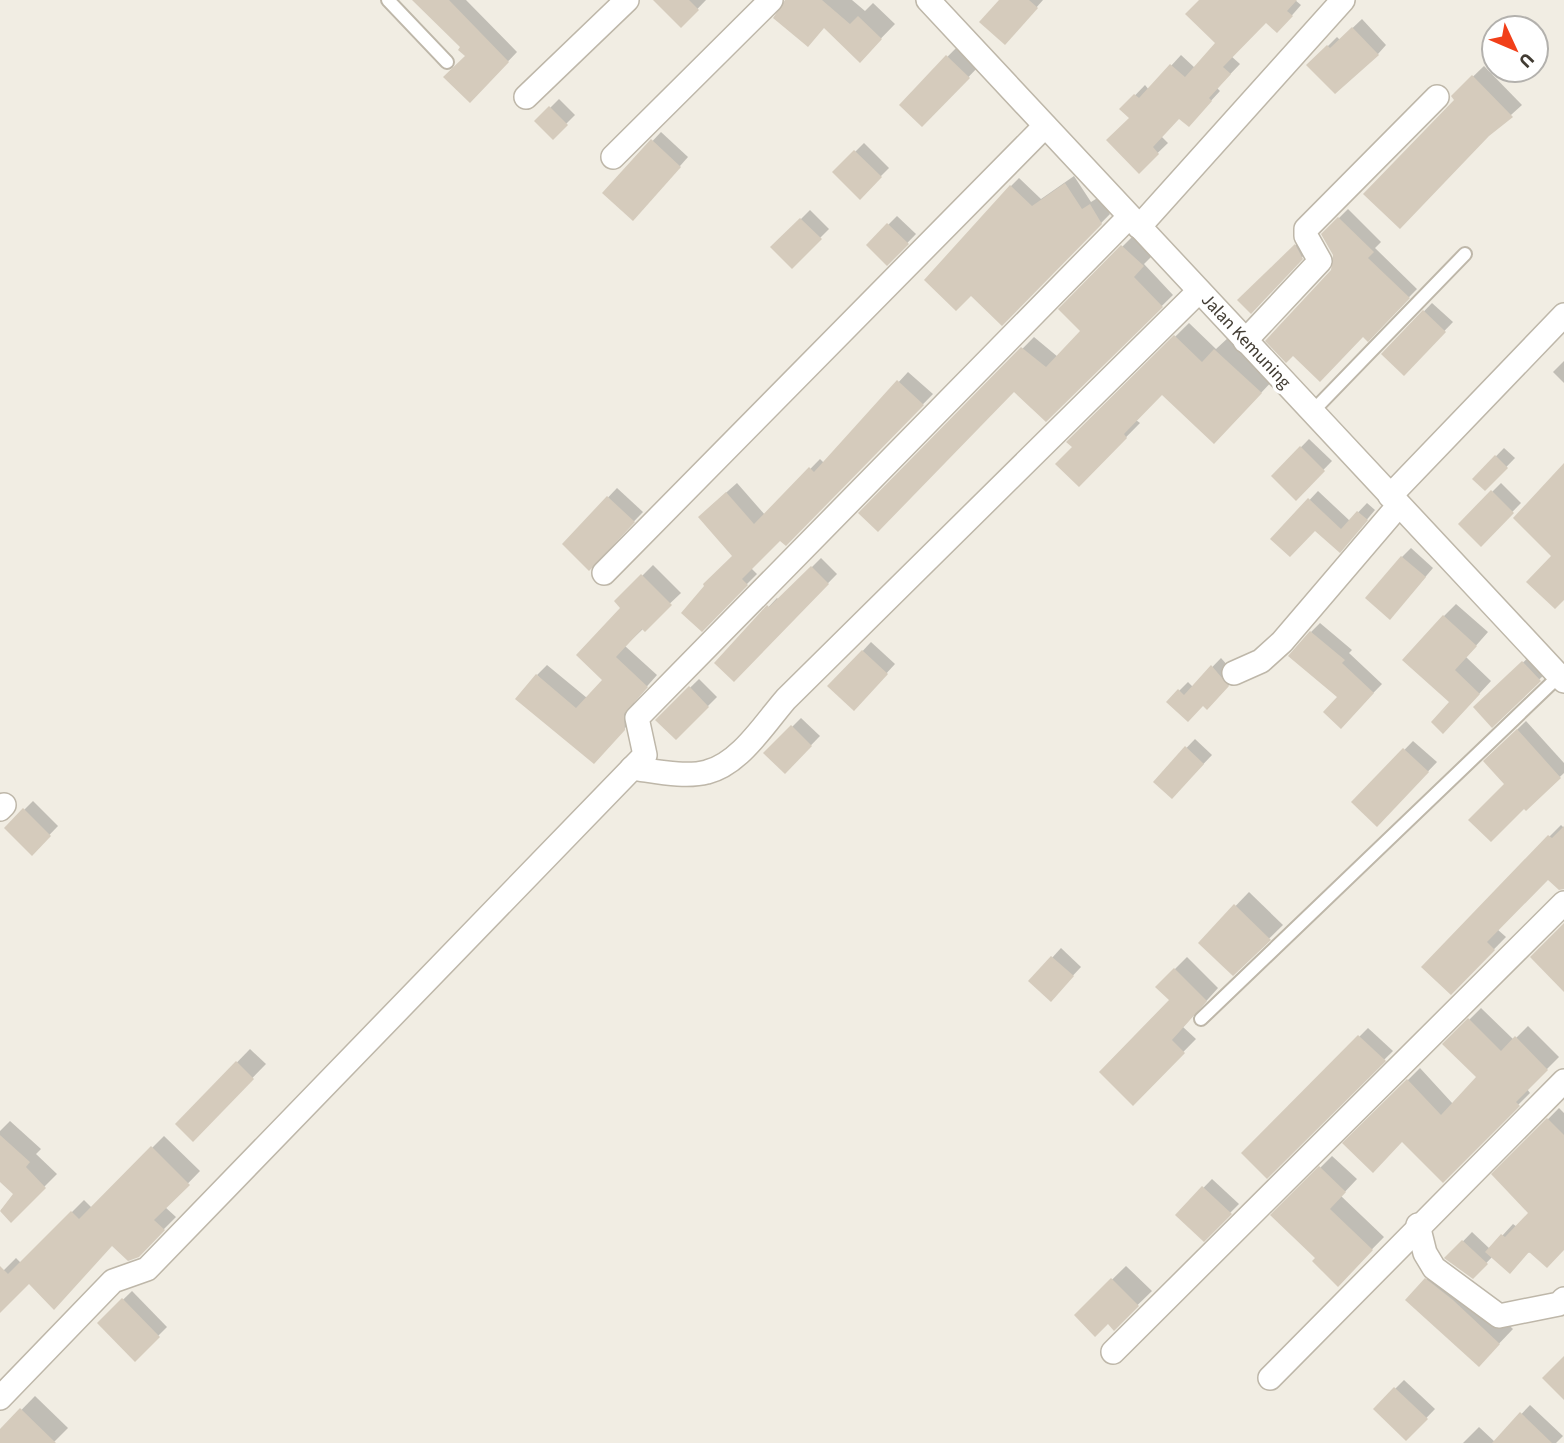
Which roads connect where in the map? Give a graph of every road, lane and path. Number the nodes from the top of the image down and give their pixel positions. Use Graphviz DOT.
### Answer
graph roads {
  1 [pos="388,0"];
  2 [pos="627,0"];
  3 [pos="771,0"];
  4 [pos="928,0"];
  5 [pos="1343,0"];
  6 [pos="447,62"];
  7 [pos="526,97"];
  8 [pos="1437,97"];
  9 [pos="1045,126"];
  10 [pos="613,158"];
  11 [pos="1134,222"];
  12 [pos="1465,254"];
  13 [pos="1199,291"];
  14 [pos="1564,315"];
  15 [pos="1245,341"];
  16 [pos="1312,412"];
  17 [pos="1395,501"];
  18 [pos="604,573"];
  19 [pos="1234,673"];
  20 [pos="1561,679"];
  21 [pos="632,768"];
  22 [pos="1564,903"];
  23 [pos="1201,1018"];
  24 [pos="1564,1081"];
  25 [pos="1418,1225"];
  26 [pos="1564,1299"];
  27 [pos="1113,1352"];
  28 [pos="1270,1378"];
  29 [pos="0,1398"];
  1 -- 6 [label="lane"];
  2 -- 7 [label="street"];
  3 -- 10 [label="street"];
  4 -- 9 [label="street, Jalan Kemuning"];
  5 -- 11 [label="street"];
  8 -- 15 [label="street"];
  9 -- 11 [label="street, Jalan Kemuning"];
  9 -- 18 [label="street"];
  11 -- 13 [label="street, Jalan Kemuning"];
  11 -- 21 [label="street"];
  12 -- 16 [label="lane"];
  13 -- 15 [label="street, Jalan Kemuning"];
  13 -- 21 [label="street"];
  14 -- 17 [label="street"];
  15 -- 16 [label="street, Jalan Kemuning"];
  16 -- 17 [label="street, Jalan Kemuning"];
  17 -- 19 [label="street"];
  17 -- 20 [label="street, Jalan Kemuning"];
  20 -- 23 [label="lane"];
  21 -- 29 [label="street"];
  22 -- 27 [label="street"];
  24 -- 25 [label="street"];
  25 -- 26 [label="street"];
  25 -- 28 [label="street"];
}
